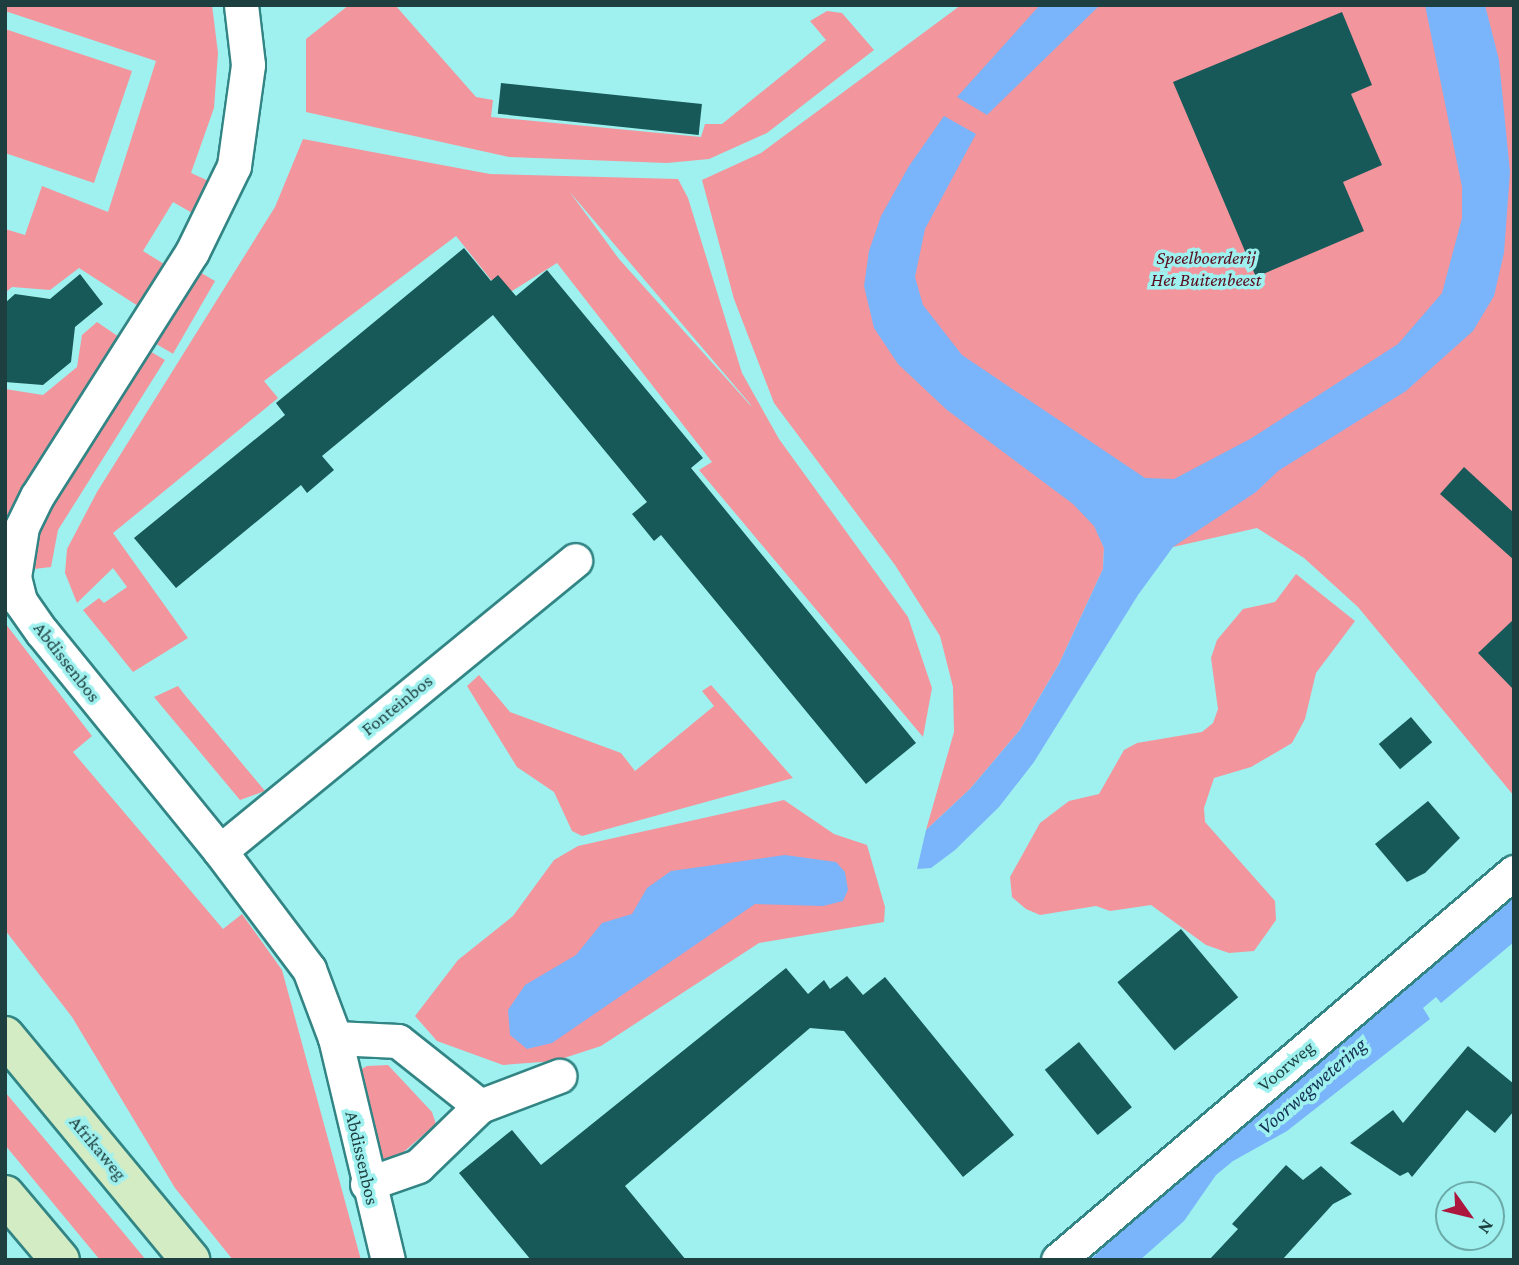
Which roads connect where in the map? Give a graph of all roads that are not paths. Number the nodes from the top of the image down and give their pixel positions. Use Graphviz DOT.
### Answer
graph roads {
  1 [pos="241,5"];
  2 [pos="576,559"];
  3 [pos="220,851"];
  4 [pos="1514,872"];
  5 [pos="5,1036"];
  6 [pos="335,1038"];
  7 [pos="559,1076"];
  8 [pos="480,1105"];
  9 [pos="367,1184"];
  10 [pos="5,1195"];
  11 [pos="60,1260"];
  12 [pos="190,1260"];
  13 [pos="388,1260"];
  14 [pos="1058,1260"];
  1 -- 3 [label="street, Abdissenbos"];
  2 -- 3 [label="street, Fonteinbos"];
  3 -- 6 [label="street, Abdissenbos"];
  4 -- 14 [label="street, Voorweg"];
  5 -- 12 [label="main road, Afrikaweg"];
  6 -- 8 [label="street"];
  6 -- 9 [label="street, Abdissenbos"];
  7 -- 8 [label="street"];
  8 -- 9 [label="street"];
  9 -- 13 [label="street, Abdissenbos"];
  10 -- 11 [label="main road"];
}
